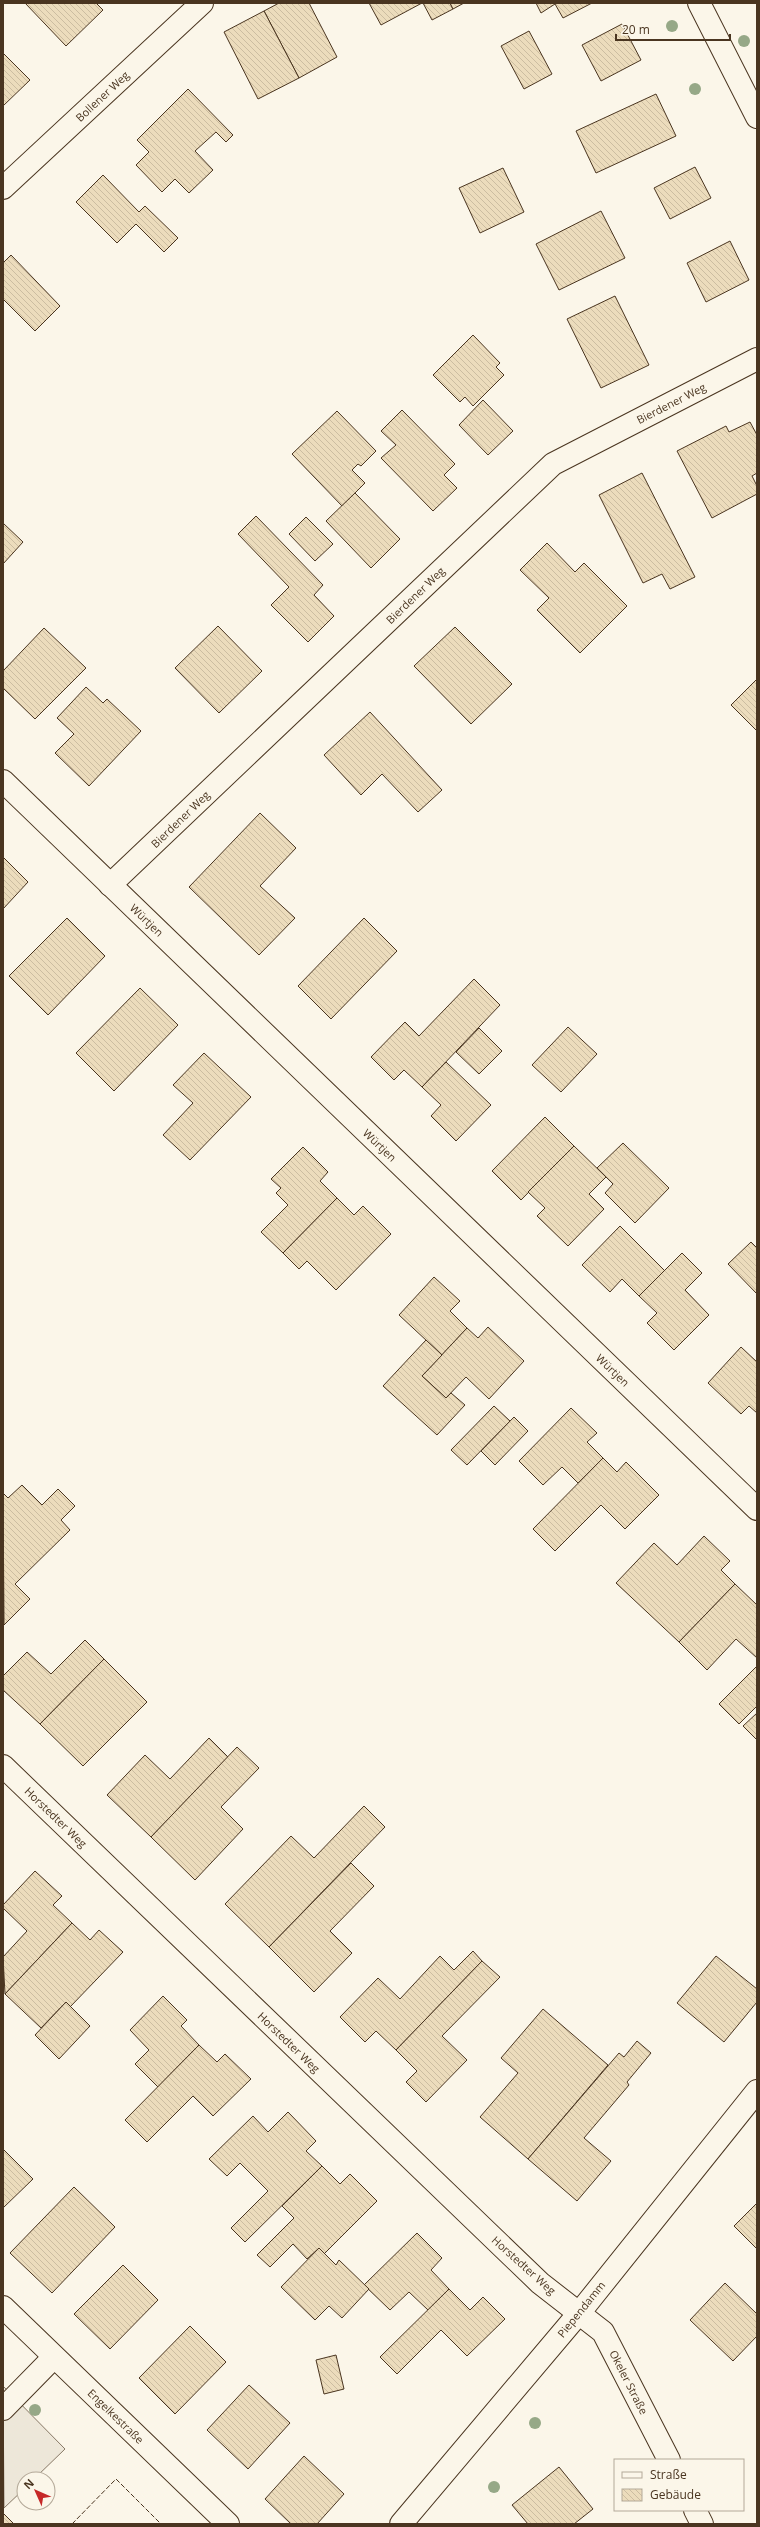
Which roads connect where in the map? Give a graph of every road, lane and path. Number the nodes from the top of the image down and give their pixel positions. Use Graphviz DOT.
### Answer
graph roads {
  1 [pos="202,3"];
  2 [pos="699,3"];
  3 [pos="757,117"];
  4 [pos="3,188"];
  5 [pos="757,359"];
  6 [pos="3,781"];
  7 [pos="110,885"];
  8 [pos="757,1510"];
  9 [pos="3,1766"];
  10 [pos="757,2091"];
  11 [pos="3,2307"];
  12 [pos="580,2312"];
  13 [pos="54,2357"];
  14 [pos="3,2409"];
  15 [pos="668,2459"];
  16 [pos="696,2511"];
  17 [pos="228,2524"];
  18 [pos="401,2524"];
  19 [pos="702,2524"];
  1 -- 4 [label="street, Bollener Weg"];
  2 -- 3 [label="street"];
  5 -- 7 [label="street, Bierdener Weg"];
  6 -- 7 [label="street, Würtjen"];
  7 -- 8 [label="street, Würtjen"];
  9 -- 12 [label="street, Horstedter Weg"];
  10 -- 12 [label="street, Piependamm"];
  11 -- 13 [label="street, Engelkestraße"];
  12 -- 15 [label="street, Okeler Straße"];
  12 -- 18 [label="street, Piependamm"];
  13 -- 14 [label="street"];
  13 -- 17 [label="street, Engelkestraße"];
  16 -- 19 [label="street"];
}
